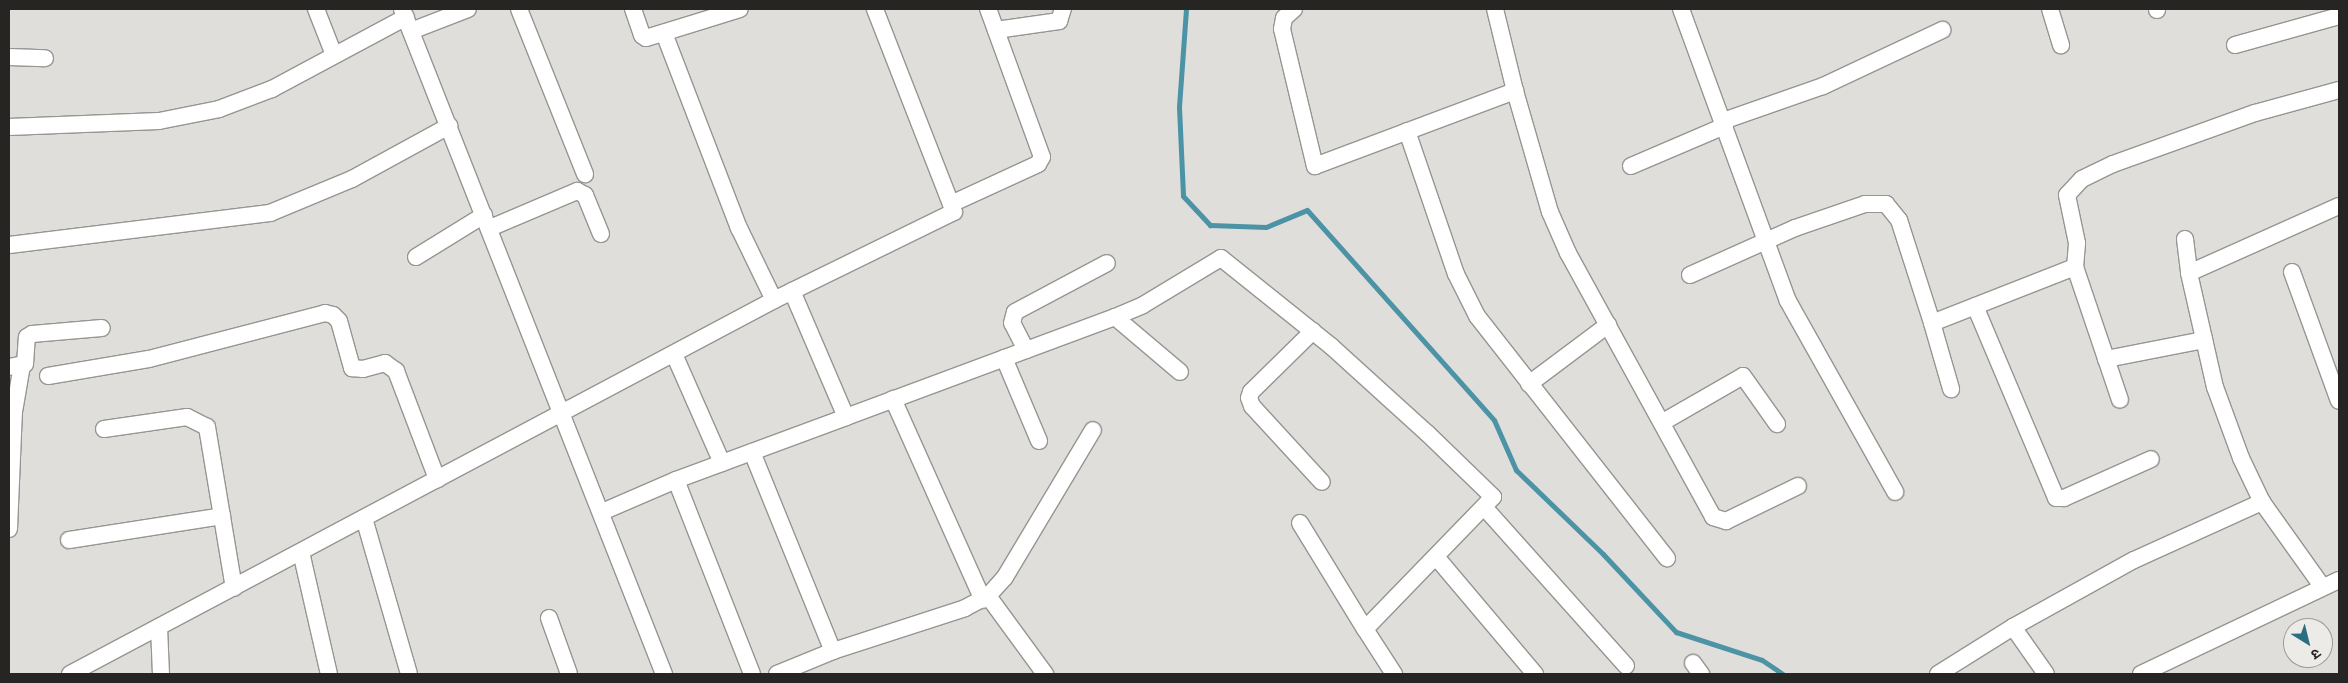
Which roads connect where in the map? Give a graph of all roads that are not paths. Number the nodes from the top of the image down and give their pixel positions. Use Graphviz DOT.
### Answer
graph roads {
  1 [pos="316,9"];
  2 [pos="468,9"];
  3 [pos="519,9"];
  4 [pos="633,9"];
  5 [pos="740,9"];
  6 [pos="875,9"];
  7 [pos="988,9"];
  8 [pos="1063,9"];
  9 [pos="1294,9"];
  10 [pos="1495,9"];
  11 [pos="2050,9"];
  12 [pos="1686,10"];
  13 [pos="2339,16"];
  14 [pos="406,19"];
  15 [pos="996,30"];
  16 [pos="1942,30"];
  17 [pos="664,33"];
  18 [pos="2061,45"];
  19 [pos="2235,45"];
  20 [pos="334,56"];
  21 [pos="9,57"];
  22 [pos="45,58"];
  23 [pos="1515,90"];
  24 [pos="2339,90"];
  25 [pos="1724,123"];
  26 [pos="449,126"];
  27 [pos="9,127"];
  28 [pos="1407,131"];
  29 [pos="1631,166"];
  30 [pos="585,174"];
  31 [pos="951,204"];
  32 [pos="2339,206"];
  33 [pos="487,222"];
  34 [pos="601,234"];
  35 [pos="2185,239"];
  36 [pos="1766,241"];
  37 [pos="9,245"];
  38 [pos="416,257"];
  39 [pos="1107,264"];
  40 [pos="2075,267"];
  41 [pos="2292,272"];
  42 [pos="2189,273"];
  43 [pos="1690,274"];
  44 [pos="792,291"];
  45 [pos="774,300"];
  46 [pos="1974,306"];
  47 [pos="1115,317"];
  48 [pos="1932,323"];
  49 [pos="1608,325"];
  50 [pos="102,328"];
  51 [pos="1313,331"];
  52 [pos="2204,340"];
  53 [pos="1026,350"];
  54 [pos="674,354"];
  55 [pos="1004,358"];
  56 [pos="2106,359"];
  57 [pos="15,366"];
  58 [pos="1180,372"];
  59 [pos="48,376"];
  60 [pos="1528,384"];
  61 [pos="1951,389"];
  62 [pos="893,400"];
  63 [pos="2120,400"];
  64 [pos="2339,401"];
  65 [pos="564,414"];
  66 [pos="846,417"];
  67 [pos="1663,422"];
  68 [pos="1777,424"];
  69 [pos="104,430"];
  70 [pos="1093,430"];
  71 [pos="1038,441"];
  72 [pos="752,452"];
  73 [pos="2151,459"];
  74 [pos="722,463"];
  75 [pos="437,479"];
  76 [pos="676,480"];
  77 [pos="1322,482"];
  78 [pos="1798,486"];
  79 [pos="1895,492"];
  80 [pos="2262,502"];
  81 [pos="1484,507"];
  82 [pos="602,512"];
  83 [pos="222,516"];
  84 [pos="364,518"];
  85 [pos="1300,523"];
  86 [pos="9,529"];
  87 [pos="69,540"];
  88 [pos="301,552"];
  89 [pos="1437,558"];
  90 [pos="1667,558"];
  91 [pos="2339,580"];
  92 [pos="2322,586"];
  93 [pos="234,588"];
  94 [pos="985,598"];
  95 [pos="549,618"];
  96 [pos="159,627"];
  97 [pos="2013,627"];
  98 [pos="1365,629"];
  99 [pos="833,651"];
  100 [pos="1626,666"];
  101 [pos="70,674"];
  102 [pos="161,674"];
  103 [pos="328,674"];
  104 [pos="409,674"];
  105 [pos="569,674"];
  106 [pos="664,674"];
  107 [pos="752,674"];
  108 [pos="777,674"];
  109 [pos="1045,674"];
  110 [pos="1394,674"];
  111 [pos="1535,674"];
  112 [pos="1938,674"];
  113 [pos="2046,674"];
  114 [pos="2141,674"];
  1 -- 20 [label="street"];
  2 -- 14 [label="street"];
  3 -- 30 [label="street"];
  4 -- 17 [label="street"];
  5 -- 17 [label="street"];
  6 -- 31 [label="street"];
  7 -- 15 [label="street"];
  8 -- 15 [label="street"];
  9 -- 28 [label="street"];
  10 -- 23 [label="street"];
  11 -- 18 [label="street"];
  12 -- 25 [label="street"];
  13 -- 19 [label="street"];
  14 -- 20 [label="street"];
  14 -- 26 [label="street"];
  15 -- 31 [label="street"];
  16 -- 25 [label="street"];
  17 -- 45 [label="street"];
  20 -- 27 [label="street"];
  21 -- 22 [label="street"];
  23 -- 28 [label="street"];
  23 -- 49 [label="street"];
  24 -- 40 [label="street"];
  25 -- 29 [label="street"];
  25 -- 36 [label="street"];
  26 -- 33 [label="street"];
  26 -- 37 [label="street"];
  28 -- 60 [label="street"];
  31 -- 44 [label="street"];
  32 -- 42 [label="street"];
  33 -- 34 [label="street"];
  33 -- 38 [label="street"];
  33 -- 65 [label="street"];
  35 -- 42 [label="street"];
  36 -- 43 [label="street"];
  36 -- 48 [label="street"];
  36 -- 79 [label="street"];
  39 -- 53 [label="street"];
  40 -- 46 [label="street"];
  40 -- 56 [label="street"];
  41 -- 64 [label="street"];
  42 -- 52 [label="street"];
  44 -- 45 [label="street"];
  44 -- 66 [label="street"];
  45 -- 54 [label="street"];
  46 -- 48 [label="street"];
  46 -- 73 [label="street"];
  47 -- 51 [label="street"];
  47 -- 53 [label="street"];
  47 -- 58 [label="street"];
  48 -- 61 [label="street"];
  49 -- 60 [label="street"];
  49 -- 67 [label="street"];
  50 -- 57 [label="street"];
  51 -- 77 [label="street"];
  51 -- 81 [label="street"];
  52 -- 56 [label="street"];
  52 -- 80 [label="street"];
  53 -- 55 [label="street"];
  54 -- 65 [label="street"];
  54 -- 74 [label="street"];
  55 -- 62 [label="street"];
  55 -- 71 [label="street"];
  56 -- 63 [label="street"];
  57 -- 86 [label="street"];
  59 -- 75 [label="street"];
  60 -- 90 [label="street"];
  62 -- 66 [label="street"];
  62 -- 94 [label="street"];
  65 -- 75 [label="street"];
  65 -- 82 [label="street"];
  66 -- 72 [label="street"];
  67 -- 68 [label="street"];
  67 -- 78 [label="street"];
  69 -- 83 [label="street"];
  70 -- 94 [label="street"];
  72 -- 74 [label="street"];
  72 -- 99 [label="street"];
  74 -- 76 [label="street"];
  75 -- 84 [label="street"];
  76 -- 82 [label="street"];
  76 -- 107 [label="street"];
  80 -- 92 [label="street"];
  80 -- 97 [label="street"];
  81 -- 89 [label="street"];
  81 -- 100 [label="street"];
  82 -- 106 [label="street"];
  83 -- 87 [label="street"];
  83 -- 93 [label="street"];
  84 -- 88 [label="street"];
  84 -- 104 [label="street"];
  85 -- 98 [label="street"];
  88 -- 93 [label="street"];
  88 -- 103 [label="street"];
  89 -- 98 [label="street"];
  89 -- 111 [label="street"];
  91 -- 92 [label="street"];
  92 -- 114 [label="street"];
  93 -- 96 [label="street"];
  94 -- 99 [label="street"];
  94 -- 109 [label="street"];
  95 -- 105 [label="street"];
  96 -- 101 [label="street"];
  96 -- 102 [label="street"];
  97 -- 112 [label="street"];
  97 -- 113 [label="street"];
  98 -- 110 [label="street"];
  99 -- 108 [label="street"];
}
